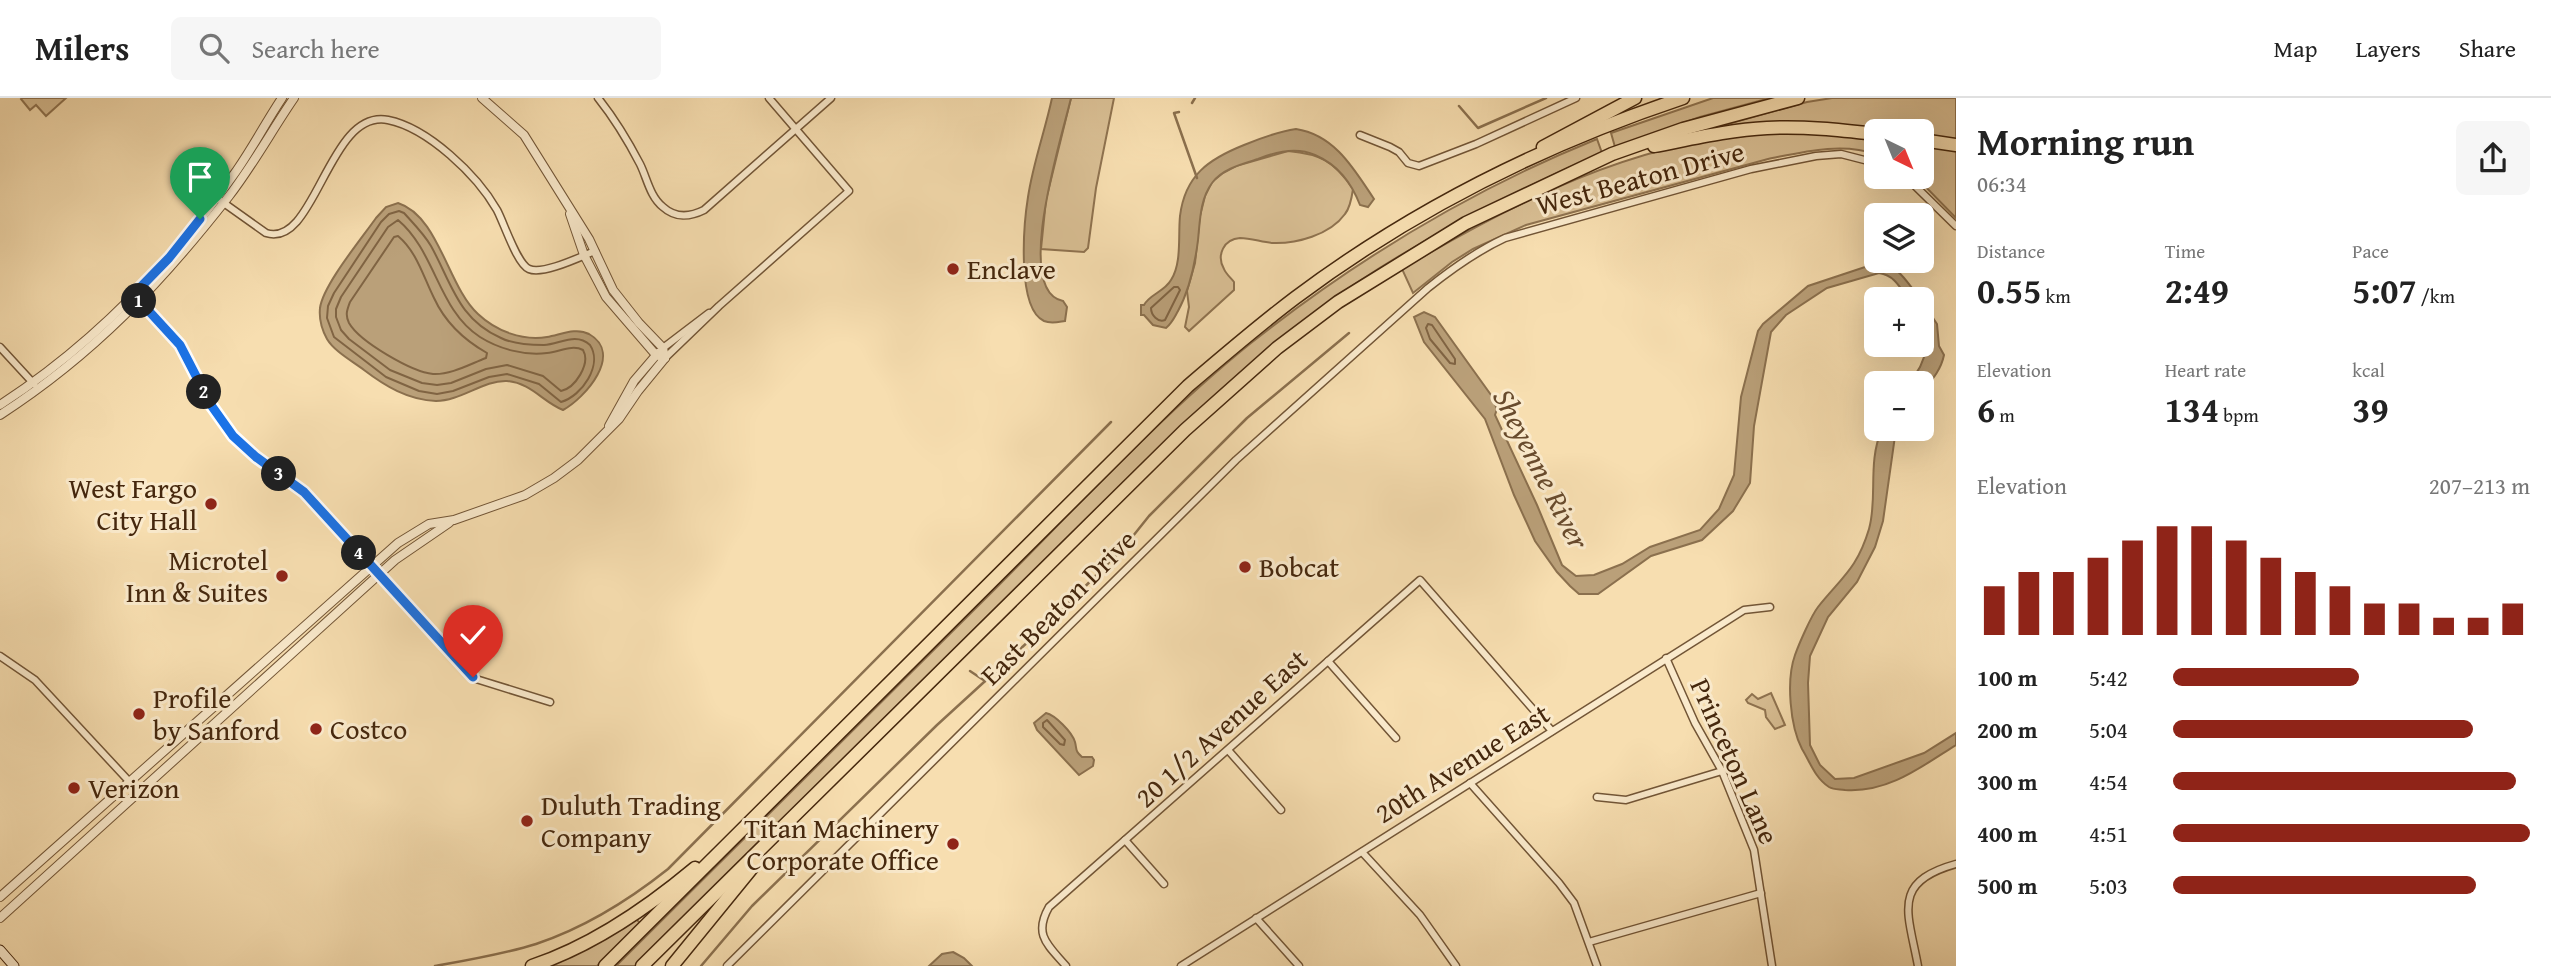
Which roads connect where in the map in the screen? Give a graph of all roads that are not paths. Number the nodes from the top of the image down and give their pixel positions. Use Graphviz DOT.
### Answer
graph roads {
  1 [pos="282,98"];
  2 [pos="294,98"];
  3 [pos="482,98"];
  4 [pos="598,98"];
  5 [pos="769,98"];
  6 [pos="831,98"];
  7 [pos="1576,98"];
  8 [pos="1636,98"];
  9 [pos="1683,98"];
  10 [pos="1798,98"];
  11 [pos="795,130"];
  12 [pos="1864,133"];
  13 [pos="1360,135"];
  14 [pos="1934,142"];
  15 [pos="1956,145"];
  16 [pos="1612,154"];
  17 [pos="1864,160"];
  18 [pos="1522,162"];
  19 [pos="1918,189"];
  20 [pos="563,194"];
  21 [pos="220,200"];
  22 [pos="1956,226"];
  23 [pos="595,251"];
  24 [pos="584,255"];
  25 [pos="1428,288"];
  26 [pos="135,299"];
  27 [pos="719,306"];
  28 [pos="0,346"];
  29 [pos="663,348"];
  30 [pos="661,357"];
  31 [pos="35,385"];
  32 [pos="0,405"];
  33 [pos="0,415"];
  34 [pos="454,520"];
  35 [pos="371,566"];
  36 [pos="378,575"];
  37 [pos="1770,607"];
  38 [pos="0,656"];
  39 [pos="1666,658"];
  40 [pos="1328,661"];
  41 [pos="551,702"];
  42 [pos="1552,731"];
  43 [pos="1395,738"];
  44 [pos="1228,750"];
  45 [pos="1722,771"];
  46 [pos="130,782"];
  47 [pos="1470,783"];
  48 [pos="139,792"];
  49 [pos="1597,797"];
  50 [pos="767,807"];
  51 [pos="803,807"];
  52 [pos="1281,810"];
  53 [pos="1125,840"];
  54 [pos="1362,852"];
  55 [pos="1956,864"];
  56 [pos="1164,884"];
  57 [pos="1761,893"];
  58 [pos="0,897"];
  59 [pos="0,918"];
  60 [pos="1256,918"];
  61 [pos="1590,942"];
  62 [pos="0,950"];
  63 [pos="15,966"];
  64 [pos="531,966"];
  65 [pos="605,966"];
  66 [pos="642,966"];
  67 [pos="672,966"];
  68 [pos="726,966"];
  69 [pos="1066,966"];
  70 [pos="1181,966"];
  71 [pos="1299,966"];
  72 [pos="1456,966"];
  73 [pos="1597,966"];
  74 [pos="1772,966"];
  75 [pos="1918,966"];
  1 -- 21 [label="street"];
  2 -- 21 [label="street"];
  3 -- 20 [label="street"];
  4 -- 11 [label="street"];
  5 -- 11 [label="street"];
  6 -- 11 [label="street"];
  7 -- 13 [label="street"];
  8 -- 18 [label="highway"];
  9 -- 18 [label="highway"];
  10 -- 16 [label="highway"];
  11 -- 27 [label="street"];
  12 -- 16 [label="highway"];
  14 -- 15 [label="highway"];
  16 -- 51 [label="highway"];
  17 -- 25 [label="street, West Beaton Drive"];
  18 -- 50 [label="highway"];
  19 -- 22 [label="street"];
  20 -- 23 [label="street"];
  20 -- 24 [label="street"];
  21 -- 24 [label="street"];
  21 -- 26 [label="street"];
  23 -- 24 [label="street"];
  23 -- 29 [label="street"];
  24 -- 30 [label="street"];
  25 -- 68 [label="street, East Beaton Drive"];
  26 -- 31 [label="street"];
  26 -- 35 [label="street"];
  27 -- 29 [label="street"];
  27 -- 30 [label="street"];
  28 -- 31 [label="street"];
  29 -- 30 [label="street"];
  30 -- 34 [label="street"];
  31 -- 32 [label="street"];
  31 -- 33 [label="street"];
  34 -- 35 [label="street"];
  34 -- 36 [label="street"];
  35 -- 36 [label="street"];
  35 -- 46 [label="street"];
  36 -- 41 [label="street"];
  36 -- 48 [label="street"];
  37 -- 39 [label="street, 20th Avenue East"];
  38 -- 46 [label="street"];
  39 -- 42 [label="street, 20th Avenue East"];
  39 -- 45 [label="street, Princeton Lane"];
  40 -- 42 [label="street, 20 1/2 Avenue East"];
  40 -- 43 [label="street"];
  40 -- 44 [label="street, 20 1/2 Avenue East"];
  42 -- 47 [label="street, 20th Avenue East"];
  44 -- 52 [label="street"];
  44 -- 53 [label="street, 20 1/2 Avenue East"];
  45 -- 49 [label="street"];
  45 -- 57 [label="street, Princeton Lane"];
  46 -- 48 [label="street"];
  46 -- 58 [label="street"];
  47 -- 54 [label="street, 20th Avenue East"];
  47 -- 61 [label="street"];
  48 -- 59 [label="street"];
  50 -- 64 [label="highway"];
  50 -- 65 [label="highway"];
  51 -- 66 [label="highway"];
  51 -- 67 [label="highway"];
  53 -- 56 [label="street"];
  53 -- 69 [label="street, 20 1/2 Avenue East"];
  54 -- 60 [label="street, 20th Avenue East"];
  54 -- 72 [label="street"];
  55 -- 75 [label="street"];
  57 -- 61 [label="street"];
  57 -- 74 [label="street, Princeton Lane"];
  60 -- 70 [label="street, 20th Avenue East"];
  60 -- 71 [label="street"];
  61 -- 73 [label="street"];
  62 -- 63 [label="main road"];
}
